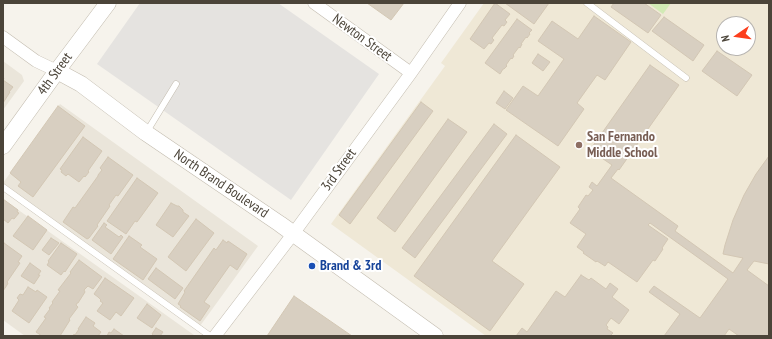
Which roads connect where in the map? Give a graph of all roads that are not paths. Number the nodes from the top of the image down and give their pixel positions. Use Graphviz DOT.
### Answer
graph roads {
  1 [pos="108,3"];
  2 [pos="314,3"];
  3 [pos="460,3"];
  4 [pos="587,3"];
  5 [pos="3,37"];
  6 [pos="57,71"];
  7 [pos="410,73"];
  8 [pos="686,78"];
  9 [pos="176,84"];
  10 [pos="146,133"];
  11 [pos="3,146"];
  12 [pos="3,187"];
  13 [pos="293,234"];
  14 [pos="210,336"];
  15 [pos="216,336"];
  16 [pos="435,336"];
  1 -- 6 [label="street, 4th Street"];
  2 -- 7 [label="street, Newton Street"];
  3 -- 7 [label="street, 3rd Street"];
  4 -- 8 [label="lane"];
  5 -- 6 [label="street, North Brand Boulevard"];
  6 -- 10 [label="street, North Brand Boulevard"];
  6 -- 11 [label="street, 4th Street"];
  7 -- 13 [label="street, 3rd Street"];
  9 -- 10 [label="lane"];
  10 -- 13 [label="street, North Brand Boulevard"];
  12 -- 14 [label="lane"];
  13 -- 15 [label="street, 3rd Street"];
  13 -- 16 [label="street, North Brand Boulevard"];
}
